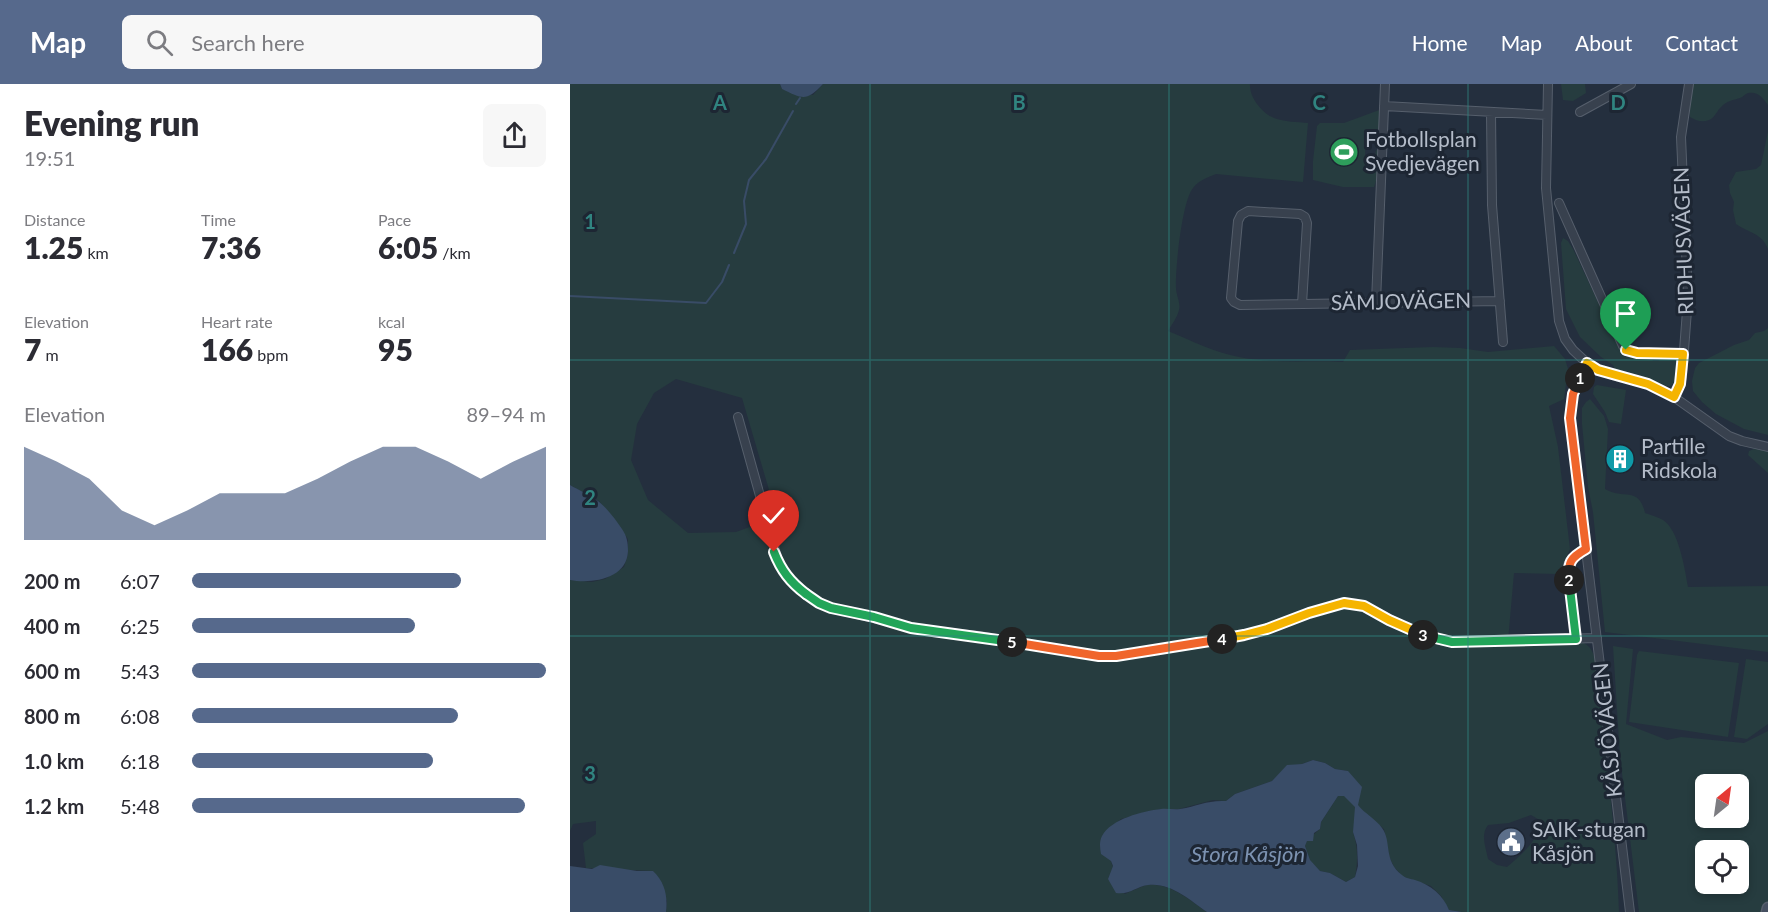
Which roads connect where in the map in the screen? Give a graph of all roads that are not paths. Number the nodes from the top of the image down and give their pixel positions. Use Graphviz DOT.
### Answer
graph roads {
  1 [pos="1385,84"];
  2 [pos="1548,84"];
  3 [pos="1631,84"];
  4 [pos="1689,84"];
  5 [pos="1384,106"];
  6 [pos="1491,112"];
  7 [pos="1580,112"];
  8 [pos="1547,115"];
  9 [pos="1559,202"];
  10 [pos="1500,301"];
  11 [pos="1376,302"];
  12 [pos="1302,304"];
  13 [pos="1503,342"];
  14 [pos="1683,354"];
  15 [pos="1587,363"];
  16 [pos="1674,397"];
  17 [pos="738,417"];
  18 [pos="1768,447"];
  19 [pos="1586,549"];
  20 [pos="1597,638"];
  21 [pos="1576,639"];
  22 [pos="1630,912"];
  1 -- 5 [label="street"];
  2 -- 8 [label="street"];
  3 -- 7 [label="street"];
  4 -- 14 [label="street, RIDHUSVÄGEN"];
  5 -- 6 [label="street"];
  5 -- 11 [label="street"];
  6 -- 8 [label="street"];
  6 -- 10 [label="street"];
  8 -- 15 [label="street"];
  9 -- 14 [label="street"];
  10 -- 11 [label="street, SÄMJOVÄGEN"];
  10 -- 13 [label="street"];
  11 -- 12 [label="street, SÄMJOVÄGEN"];
  12 -- 12 [label="street, SÄMJOVÄGEN"];
  14 -- 16 [label="street, RIDHUSVÄGEN"];
  15 -- 16 [label="street"];
  15 -- 19 [label="street, KÅSJÖVÄGEN"];
  16 -- 18 [label="street"];
  17 -- 21 [label="street"];
  19 -- 20 [label="street, KÅSJÖVÄGEN"];
  19 -- 21 [label="street, KÅSJÖVÄGEN"];
  20 -- 21 [label="street"];
  20 -- 22 [label="street, KÅSJÖVÄGEN"];
}
